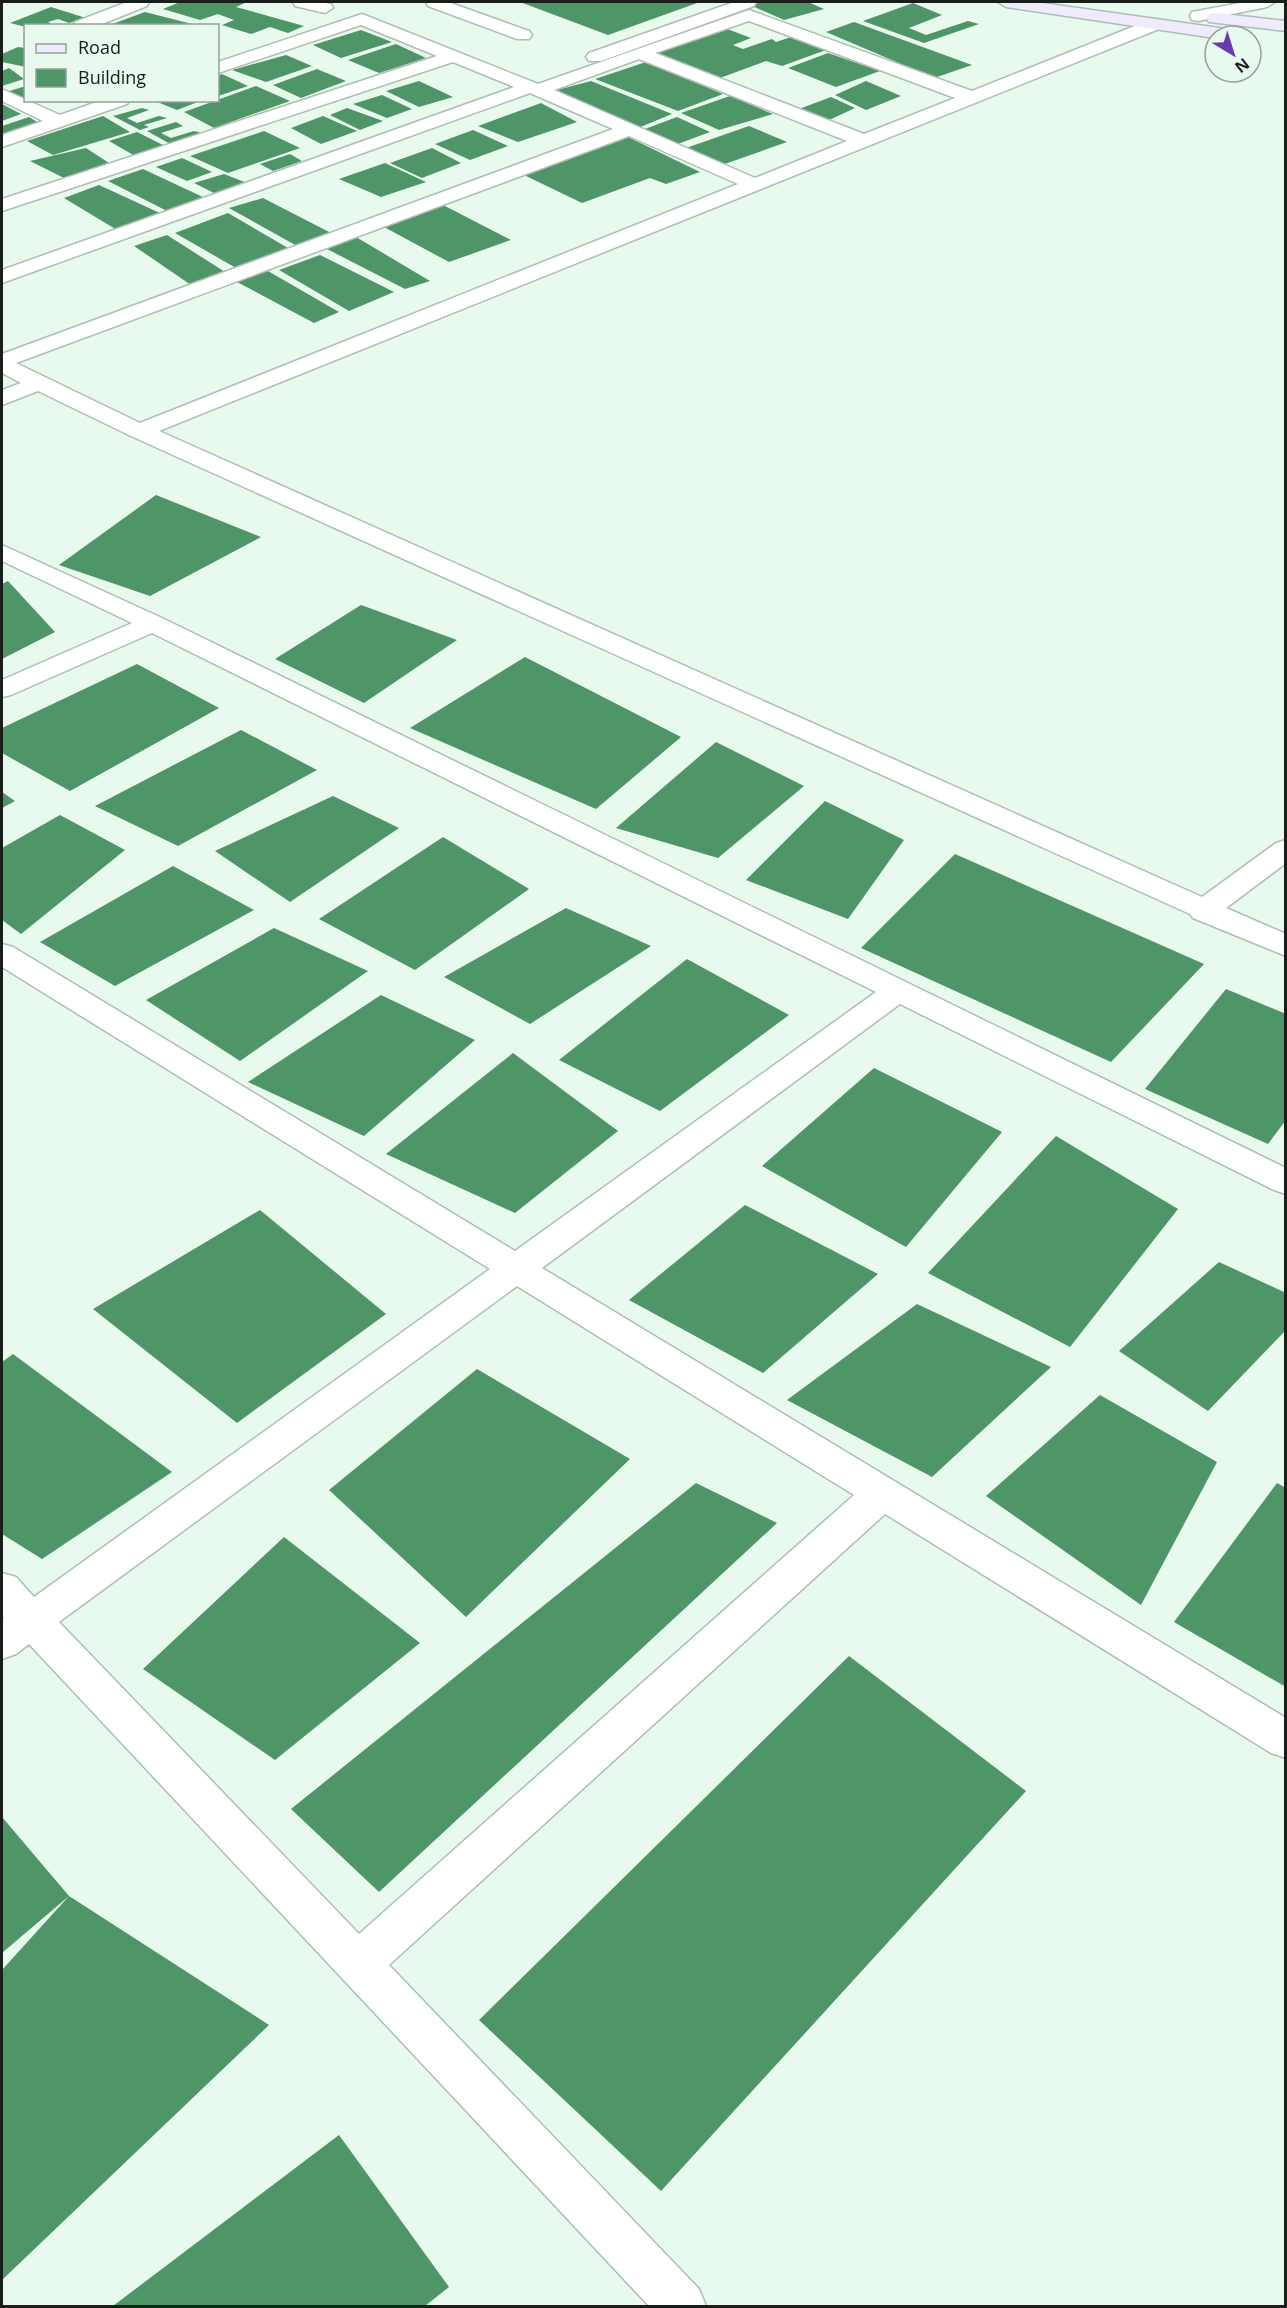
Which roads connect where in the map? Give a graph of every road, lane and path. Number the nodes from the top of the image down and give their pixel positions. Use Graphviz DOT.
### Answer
graph roads {
  1 [pos="141,2"];
  2 [pos="301,2"];
  3 [pos="434,2"];
  4 [pos="748,2"];
  5 [pos="1006,2"];
  6 [pos="1089,2"];
  7 [pos="1267,2"];
  8 [pos="325,8"];
  9 [pos="1198,16"];
  10 [pos="86,24"];
  11 [pos="1153,25"];
  12 [pos="1286,26"];
  13 [pos="1203,31"];
  14 [pos="523,35"];
  15 [pos="1263,38"];
  16 [pos="1286,41"];
  17 [pos="639,53"];
  18 [pos="454,56"];
  19 [pos="595,57"];
  20 [pos="219,68"];
  21 [pos="534,88"];
  22 [pos="2,94"];
  23 [pos="973,98"];
  24 [pos="115,102"];
  25 [pos="59,121"];
  26 [pos="629,130"];
  27 [pos="2,141"];
  28 [pos="864,141"];
  29 [pos="756,185"];
  30 [pos="2,205"];
  31 [pos="2,277"];
  32 [pos="2,361"];
  33 [pos="2,365"];
  34 [pos="39,383"];
  35 [pos="2,398"];
  36 [pos="140,431"];
  37 [pos="2,552"];
  38 [pos="153,624"];
  39 [pos="2,689"];
  40 [pos="1286,849"];
  41 [pos="1203,911"];
  42 [pos="1286,946"];
  43 [pos="2,954"];
  44 [pos="898,991"];
  45 [pos="1286,1182"];
  46 [pos="516,1269"];
  47 [pos="881,1494"];
  48 [pos="2,1589"];
  49 [pos="17,1631"];
  50 [pos="1286,1740"];
  51 [pos="358,1964"];
  52 [pos="682,2307"];
  1 -- 10 [label="street"];
  2 -- 8 [label="street"];
  3 -- 14 [label="street"];
  4 -- 19 [label="street"];
  5 -- 11 [label="main road"];
  6 -- 9 [label="main road"];
  7 -- 9 [label="street"];
  9 -- 12 [label="main road"];
  11 -- 13 [label="main road"];
  11 -- 23 [label="street"];
  15 -- 16 [label="main road"];
  17 -- 21 [label="street"];
  17 -- 23 [label="street"];
  17 -- 28 [label="street"];
  18 -- 20 [label="street"];
  18 -- 21 [label="street"];
  18 -- 30 [label="street"];
  21 -- 26 [label="street"];
  21 -- 31 [label="street"];
  22 -- 25 [label="street"];
  23 -- 28 [label="street"];
  24 -- 25 [label="street"];
  25 -- 27 [label="street"];
  26 -- 29 [label="street"];
  26 -- 32 [label="street"];
  28 -- 29 [label="street"];
  29 -- 36 [label="street"];
  33 -- 34 [label="street"];
  34 -- 35 [label="street"];
  34 -- 36 [label="street"];
  36 -- 41 [label="street"];
  37 -- 38 [label="street"];
  38 -- 39 [label="street"];
  38 -- 44 [label="street"];
  40 -- 41 [label="street"];
  41 -- 42 [label="street"];
  43 -- 46 [label="street"];
  44 -- 45 [label="street"];
  44 -- 46 [label="street"];
  46 -- 47 [label="street"];
  46 -- 49 [label="street"];
  47 -- 50 [label="street"];
  47 -- 51 [label="street"];
  48 -- 49 [label="street"];
  49 -- 51 [label="street"];
  51 -- 52 [label="street"];
}
